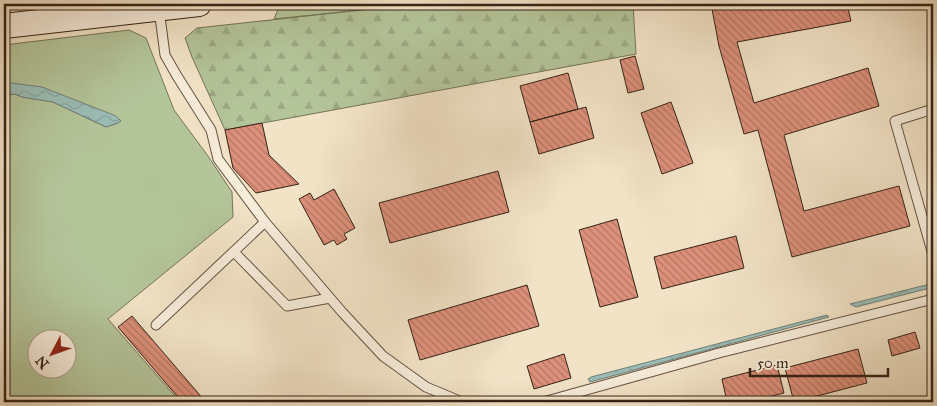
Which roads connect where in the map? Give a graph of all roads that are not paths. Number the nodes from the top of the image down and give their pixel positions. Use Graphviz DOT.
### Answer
graph roads {
  1 [pos="200,4"];
  2 [pos="147,7"];
  3 [pos="4,26"];
  4 [pos="933,109"];
  5 [pos="266,222"];
  6 [pos="234,252"];
  7 [pos="933,255"];
  8 [pos="330,298"];
  9 [pos="933,299"];
  10 [pos="156,325"];
  11 [pos="462,402"];
  12 [pos="543,402"];
  1 -- 2 [label="main road"];
  2 -- 3 [label="main road"];
  2 -- 5 [label="lane"];
  4 -- 7 [label="lane"];
  5 -- 6 [label="lane"];
  5 -- 8 [label="lane"];
  6 -- 8 [label="lane"];
  6 -- 10 [label="lane"];
  8 -- 11 [label="lane"];
  9 -- 12 [label="lane"];
}
